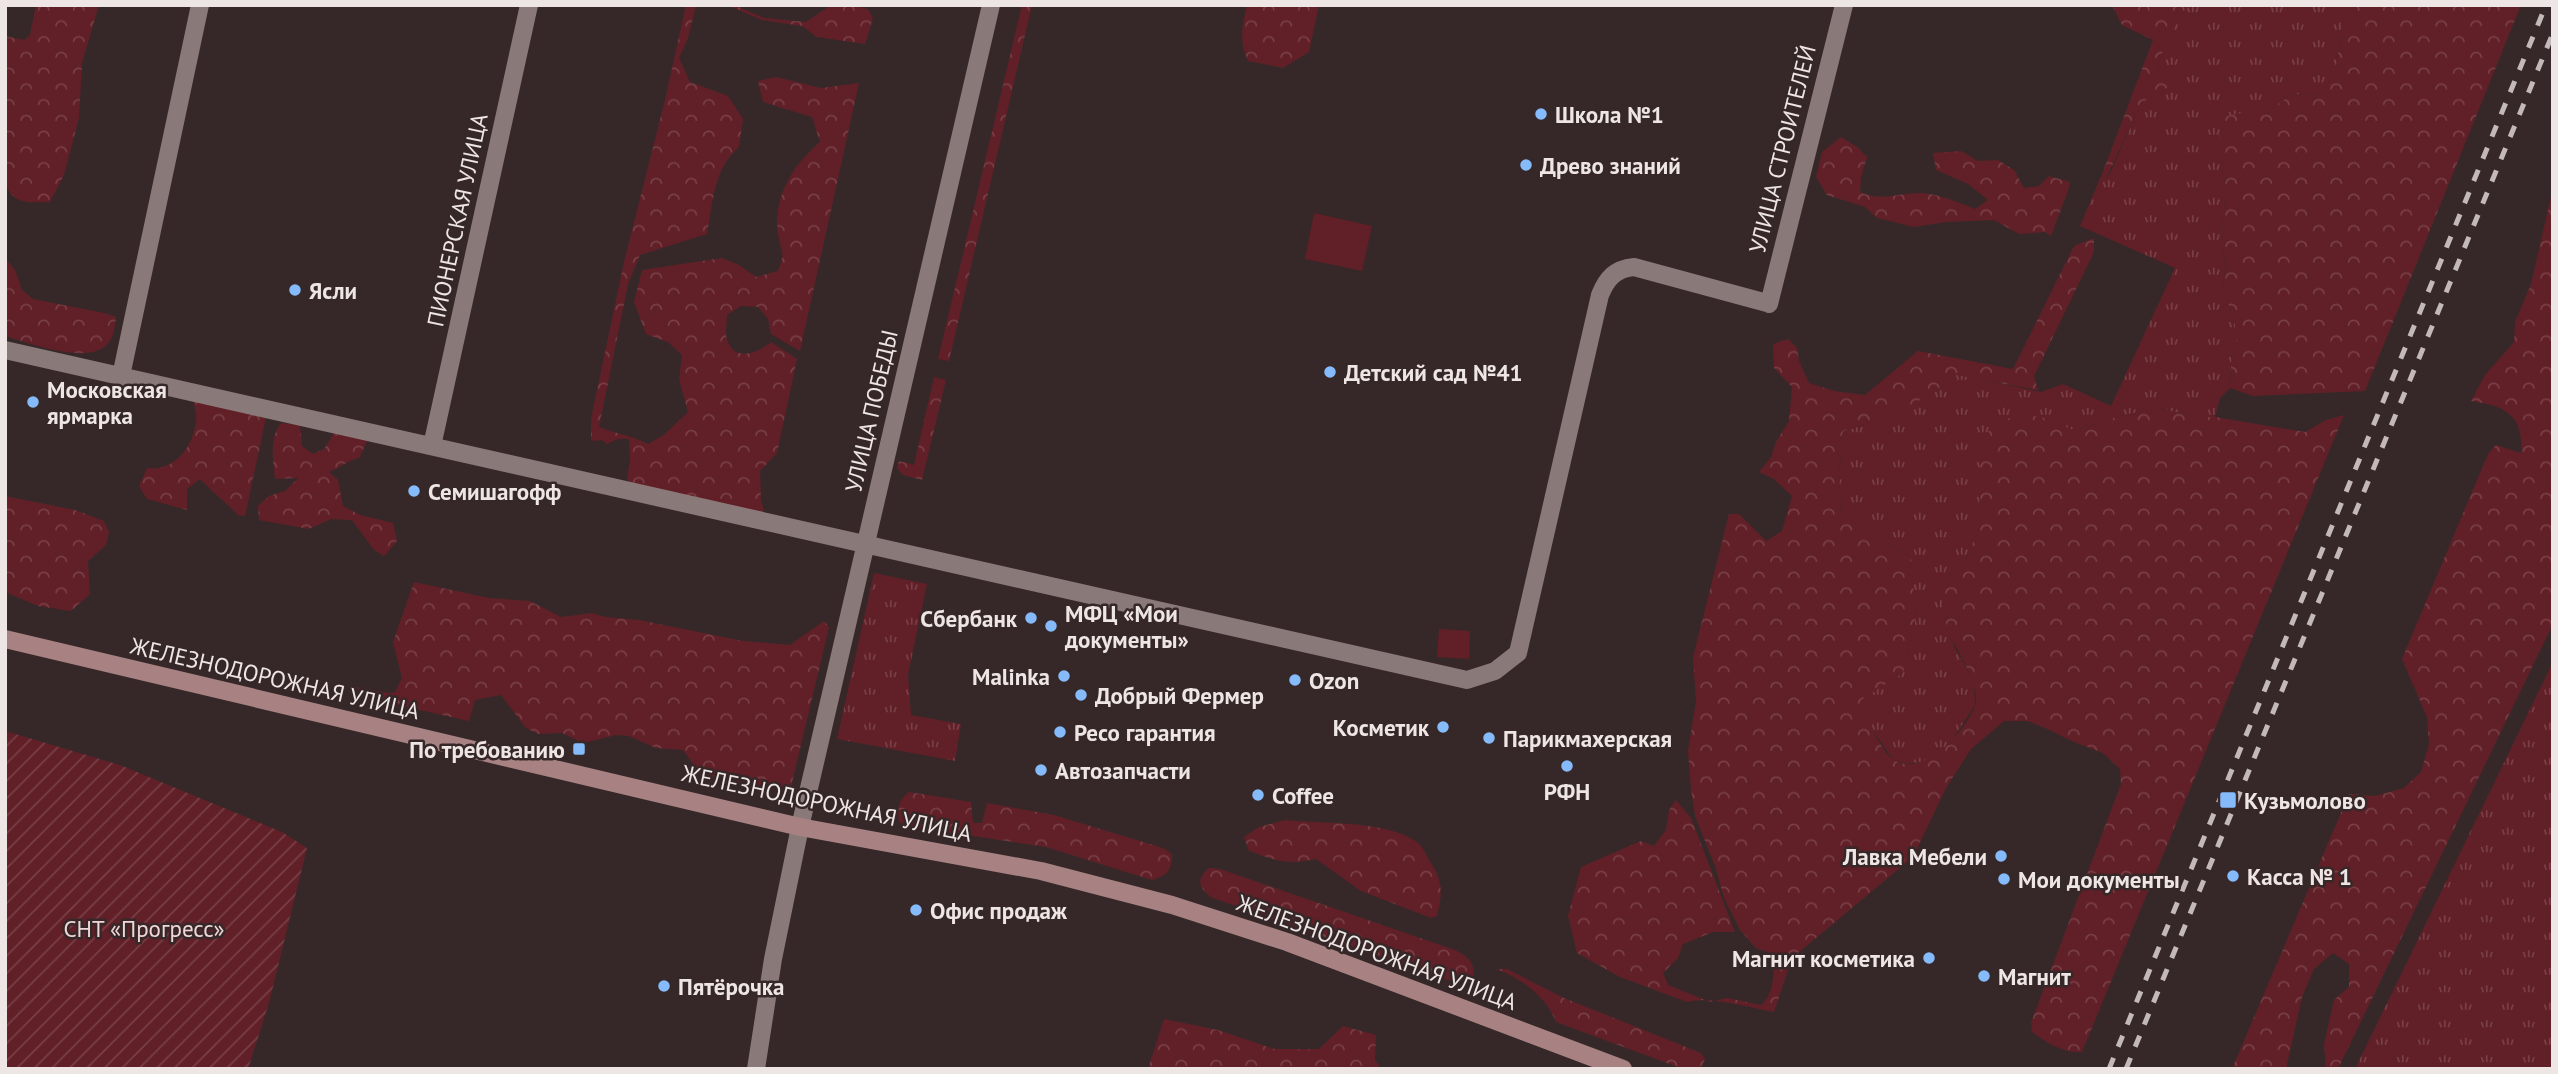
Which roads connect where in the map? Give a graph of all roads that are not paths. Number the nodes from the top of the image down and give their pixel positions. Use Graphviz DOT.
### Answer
graph roads {
  1 [pos="200,5"];
  2 [pos="529,5"];
  3 [pos="991,5"];
  4 [pos="1844,5"];
  5 [pos="5,351"];
  6 [pos="121,376"];
  7 [pos="432,446"];
  8 [pos="865,545"];
  9 [pos="5,639"];
  10 [pos="800,827"];
  11 [pos="755,1069"];
  12 [pos="1623,1069"];
  1 -- 6 [label="street"];
  2 -- 7 [label="street, ПИОНЕРСКАЯ УЛИЦА"];
  3 -- 8 [label="street, УЛИЦА ПОБЕДЫ"];
  4 -- 8 [label="street, УЛИЦА СТРОИТЕЛЕЙ"];
  5 -- 6 [label="street"];
  6 -- 7 [label="street"];
  7 -- 8 [label="street"];
  8 -- 10 [label="street, УЛИЦА ПОБЕДЫ"];
  9 -- 10 [label="main road, ЖЕЛЕЗНОДОРОЖНАЯ УЛИЦА"];
  10 -- 11 [label="street, УЛИЦА ПОБЕДЫ"];
  10 -- 12 [label="main road, ЖЕЛЕЗНОДОРОЖНАЯ УЛИЦА"];
}
